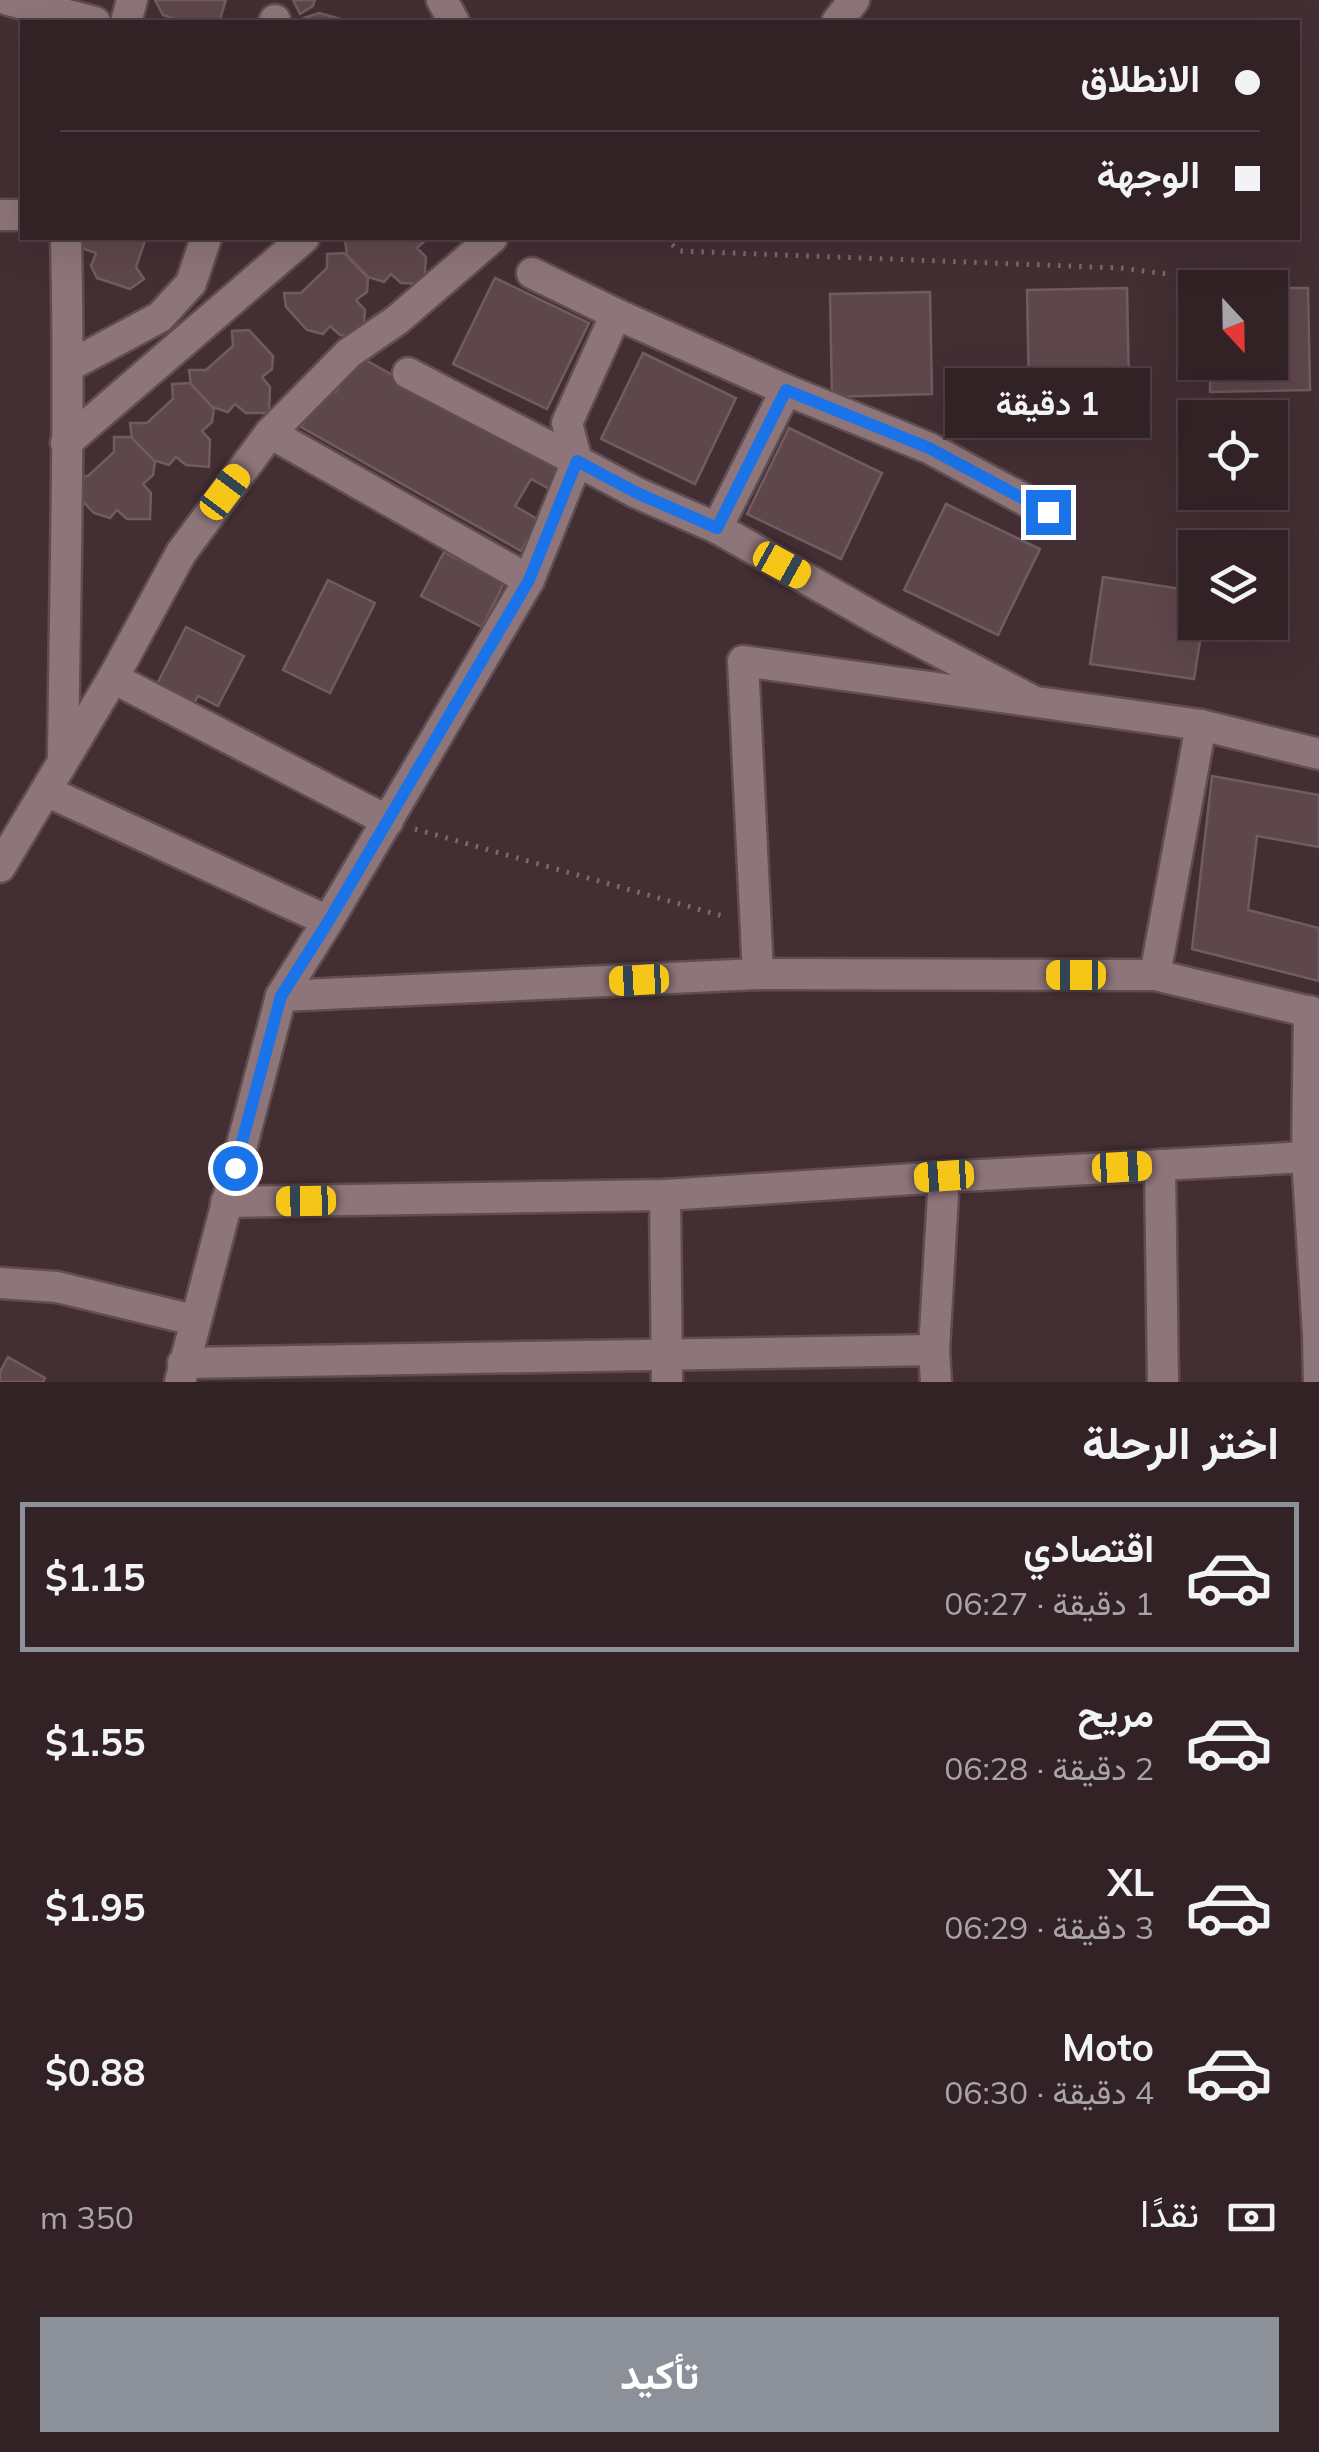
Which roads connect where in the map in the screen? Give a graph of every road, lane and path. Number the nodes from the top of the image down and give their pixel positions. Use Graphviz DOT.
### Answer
graph roads {
  1 [pos="8,0"];
  2 [pos="854,0"];
  3 [pos="87,20"];
  4 [pos="839,20"];
  5 [pos="66,240"];
  6 [pos="205,240"];
  7 [pos="302,240"];
  8 [pos="490,240"];
  9 [pos="666,240"];
  10 [pos="532,273"];
  11 [pos="1167,274"];
  12 [pos="616,314"];
  13 [pos="69,366"];
  14 [pos="408,374"];
  15 [pos="786,390"];
  16 [pos="270,432"];
  17 [pos="66,442"];
  18 [pos="577,461"];
  19 [pos="1048,512"];
  20 [pos="717,528"];
  21 [pos="529,580"];
  22 [pos="113,678"];
  23 [pos="1033,701"];
  24 [pos="1201,724"];
  25 [pos="1319,754"];
  26 [pos="63,763"];
  27 [pos="46,791"];
  28 [pos="388,821"];
  29 [pos="0,868"];
  30 [pos="328,922"];
  31 [pos="755,925"];
  32 [pos="758,974"];
  33 [pos="1155,975"];
  34 [pos="281,996"];
  35 [pos="1314,1012"];
  36 [pos="1307,1157"];
  37 [pos="1160,1165"];
  38 [pos="944,1176"];
  39 [pos="666,1195"];
  40 [pos="226,1202"];
  41 [pos="0,1284"];
  42 [pos="194,1320"];
  43 [pos="934,1350"];
  44 [pos="667,1368"];
  45 [pos="385,1371"];
  46 [pos="181,1373"];
  47 [pos="936,1382"];
  48 [pos="1162,1382"];
  49 [pos="1319,1382"];
  1 -- 3 [label="street"];
  2 -- 4 [label="street"];
  5 -- 13 [label="street"];
  6 -- 13 [label="street"];
  7 -- 17 [label="street"];
  8 -- 16 [label="street"];
  9 -- 11 [label="path"];
  10 -- 12 [label="street"];
  12 -- 15 [label="street"];
  12 -- 18 [label="street"];
  13 -- 17 [label="street"];
  14 -- 18 [label="street"];
  15 -- 19 [label="street"];
  15 -- 20 [label="street"];
  16 -- 21 [label="street"];
  16 -- 22 [label="street"];
  17 -- 26 [label="street"];
  18 -- 20 [label="street"];
  18 -- 21 [label="street"];
  20 -- 23 [label="street"];
  21 -- 28 [label="street"];
  22 -- 26 [label="street"];
  22 -- 28 [label="street"];
  23 -- 24 [label="street"];
  23 -- 31 [label="street"];
  24 -- 25 [label="street"];
  24 -- 33 [label="street"];
  26 -- 27 [label="street"];
  27 -- 29 [label="street"];
  27 -- 30 [label="street"];
  28 -- 30 [label="street"];
  28 -- 31 [label="path"];
  30 -- 34 [label="street"];
  31 -- 32 [label="street"];
  32 -- 33 [label="street"];
  32 -- 34 [label="street"];
  33 -- 35 [label="street"];
  34 -- 40 [label="street"];
  35 -- 36 [label="street"];
  36 -- 37 [label="street"];
  36 -- 49 [label="street"];
  37 -- 38 [label="street"];
  37 -- 48 [label="street"];
  38 -- 39 [label="street"];
  38 -- 43 [label="street"];
  39 -- 40 [label="street"];
  39 -- 44 [label="street"];
  40 -- 42 [label="street"];
  41 -- 42 [label="street"];
  42 -- 46 [label="street"];
  43 -- 44 [label="street"];
  43 -- 47 [label="street"];
  44 -- 45 [label="street"];
  45 -- 46 [label="street"];
}
